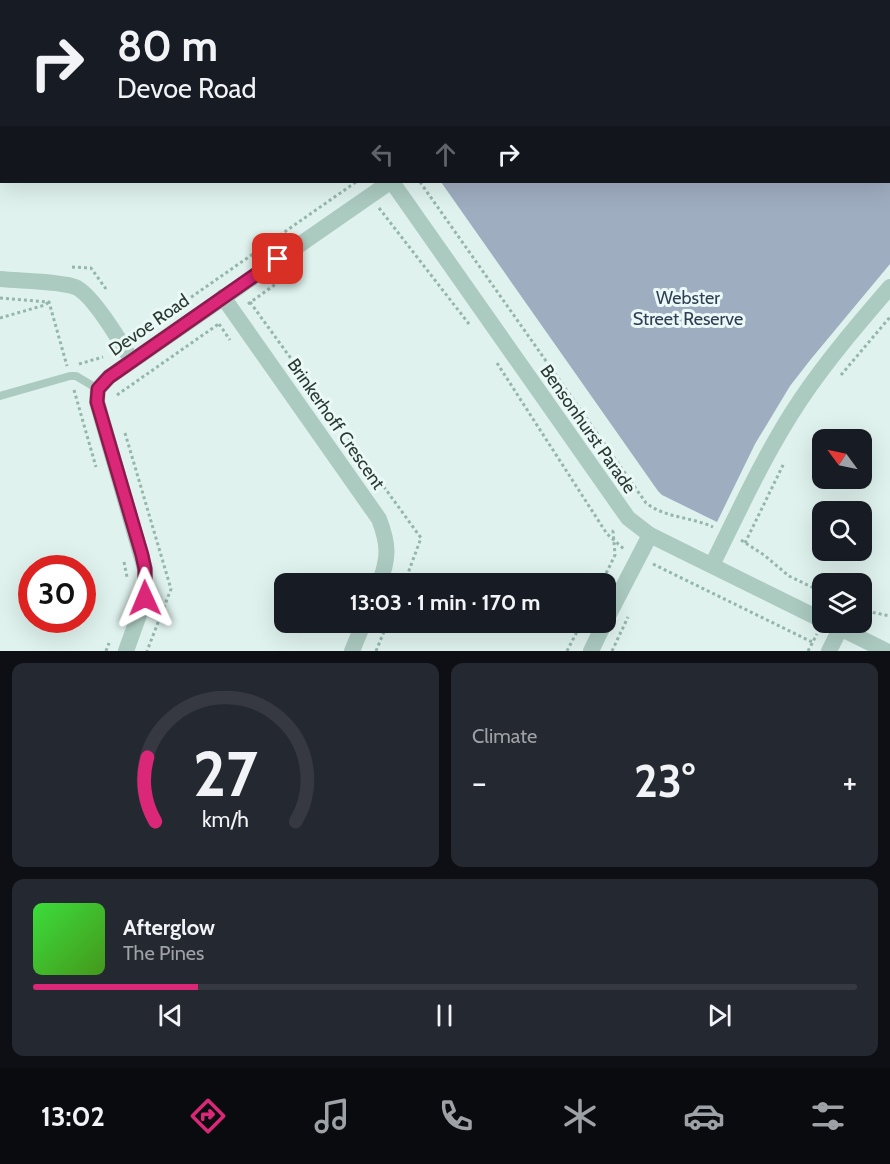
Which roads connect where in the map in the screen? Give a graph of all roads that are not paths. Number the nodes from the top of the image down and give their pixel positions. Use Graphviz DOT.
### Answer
graph roads {
  1 [pos="389,183"];
  2 [pos="392,183"];
  3 [pos="0,279"];
  4 [pos="890,287"];
  5 [pos="223,297"];
  6 [pos="132,361"];
  7 [pos="98,389"];
  8 [pos="0,396"];
  9 [pos="650,534"];
  10 [pos="712,565"];
  11 [pos="383,573"];
  12 [pos="616,599"];
  13 [pos="812,615"];
  14 [pos="359,633"];
  15 [pos="599,633"];
  16 [pos="833,633"];
  17 [pos="849,633"];
  18 [pos="126,651"];
  19 [pos="352,651"];
  20 [pos="591,651"];
  21 [pos="829,651"];
  22 [pos="886,651"];
  1 -- 5 [label="street, Devoe Road"];
  2 -- 9 [label="street, Bensonhurst Parade"];
  3 -- 6 [label="street"];
  4 -- 10 [label="street"];
  5 -- 6 [label="street, Devoe Road"];
  5 -- 11 [label="street, Brinkerhoff Crescent"];
  6 -- 7 [label="street, Devoe Road"];
  7 -- 8 [label="lane"];
  7 -- 18 [label="street"];
  9 -- 10 [label="street, Bensonhurst Parade"];
  9 -- 12 [label="street"];
  10 -- 13 [label="street, Bensonhurst Parade"];
  14 -- 19 [label="street"];
  15 -- 20 [label="street"];
  16 -- 21 [label="street"];
  17 -- 22 [label="street"];
}
